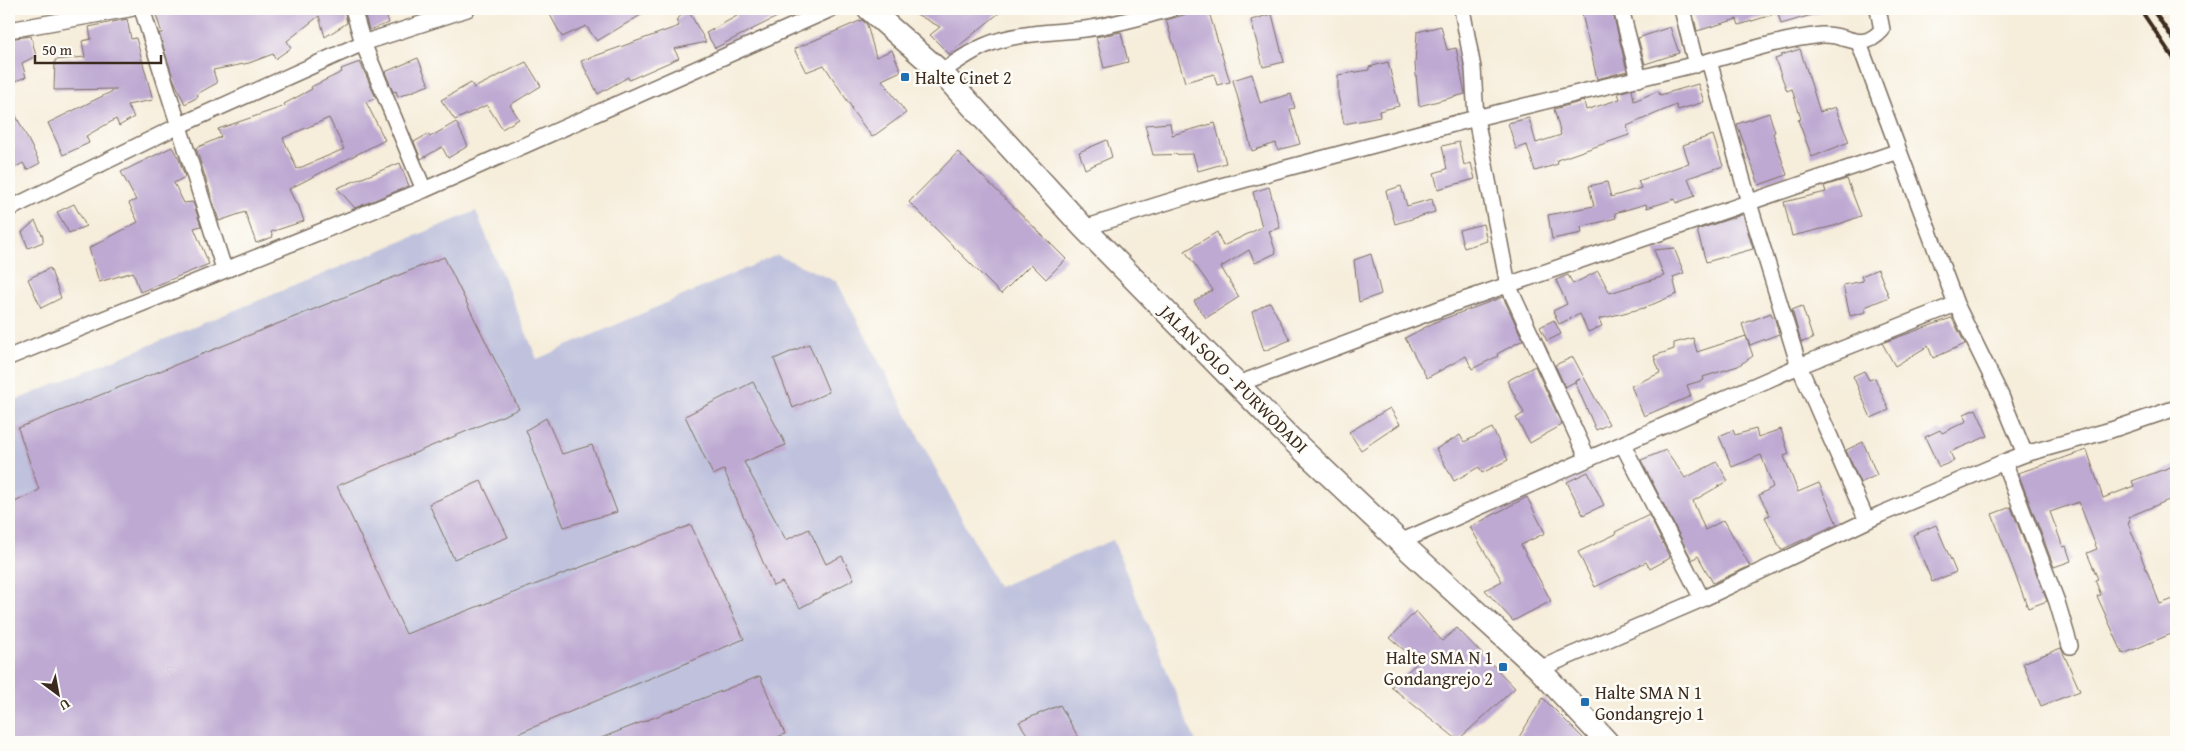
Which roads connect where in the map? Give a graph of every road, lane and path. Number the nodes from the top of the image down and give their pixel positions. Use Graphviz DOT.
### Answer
graph roads {
  1 [pos="130,9"];
  2 [pos="142,9"];
  3 [pos="353,9"];
  4 [pos="467,9"];
  5 [pos="831,9"];
  6 [pos="869,9"];
  7 [pos="1171,9"];
  8 [pos="1462,9"];
  9 [pos="1621,9"];
  10 [pos="1682,9"];
  11 [pos="1878,9"];
  12 [pos="9,30"];
  13 [pos="1860,43"];
  14 [pos="363,44"];
  15 [pos="1703,63"];
  16 [pos="941,72"];
  17 [pos="1639,79"];
  18 [pos="1476,118"];
  19 [pos="178,126"];
  20 [pos="1899,152"];
  21 [pos="424,190"];
  22 [pos="1750,203"];
  23 [pos="9,209"];
  24 [pos="1084,228"];
  25 [pos="224,269"];
  26 [pos="1508,285"];
  27 [pos="1956,304"];
  28 [pos="9,357"];
  29 [pos="1799,366"];
  30 [pos="1238,384"];
  31 [pos="2176,408"];
  32 [pos="1623,445"];
  33 [pos="2025,454"];
  34 [pos="1588,459"];
  35 [pos="2004,462"];
  36 [pos="1867,521"];
  37 [pos="1400,542"];
  38 [pos="1702,600"];
  39 [pos="2070,646"];
  40 [pos="1539,669"];
  41 [pos="1607,742"];
  1 -- 12 [label="street"];
  2 -- 19 [label="street"];
  3 -- 14 [label="street"];
  4 -- 14 [label="street"];
  5 -- 21 [label="street"];
  6 -- 16 [label="main road, JALAN SOLO - PURWODADI"];
  7 -- 16 [label="street"];
  8 -- 18 [label="street"];
  9 -- 17 [label="street"];
  10 -- 15 [label="street"];
  11 -- 13 [label="street"];
  13 -- 15 [label="street"];
  13 -- 20 [label="street"];
  14 -- 19 [label="street"];
  14 -- 21 [label="street"];
  15 -- 17 [label="street"];
  15 -- 22 [label="street"];
  16 -- 24 [label="main road, JALAN SOLO - PURWODADI"];
  17 -- 18 [label="street"];
  18 -- 24 [label="street"];
  18 -- 26 [label="street"];
  19 -- 23 [label="street"];
  19 -- 25 [label="street"];
  20 -- 22 [label="street"];
  20 -- 27 [label="street"];
  21 -- 25 [label="street"];
  22 -- 26 [label="street"];
  22 -- 29 [label="street"];
  24 -- 30 [label="main road, JALAN SOLO - PURWODADI"];
  25 -- 28 [label="street"];
  26 -- 30 [label="street"];
  26 -- 34 [label="street"];
  27 -- 29 [label="street"];
  27 -- 33 [label="street"];
  29 -- 32 [label="street"];
  29 -- 36 [label="street"];
  30 -- 37 [label="main road, JALAN SOLO - PURWODADI"];
  31 -- 33 [label="street"];
  32 -- 34 [label="street"];
  32 -- 38 [label="street"];
  33 -- 35 [label="street"];
  34 -- 37 [label="street"];
  35 -- 36 [label="street"];
  35 -- 39 [label="street"];
  36 -- 38 [label="street"];
  37 -- 40 [label="main road, JALAN SOLO - PURWODADI"];
  38 -- 40 [label="street"];
  40 -- 41 [label="main road, JALAN SOLO - PURWODADI"];
}
